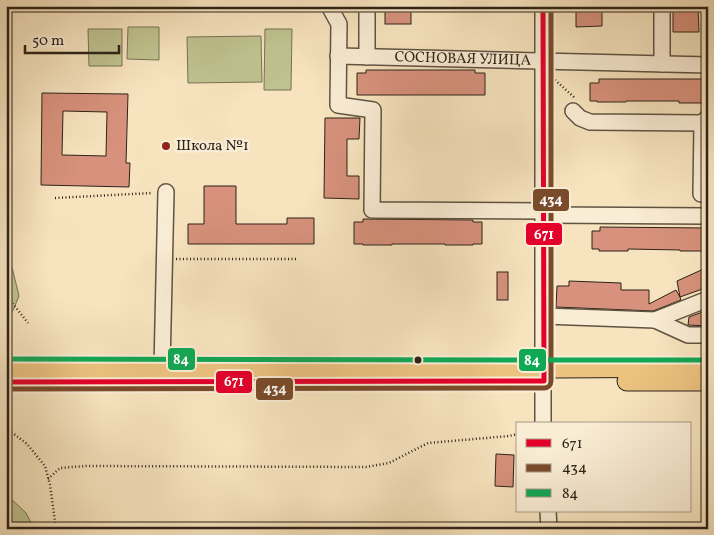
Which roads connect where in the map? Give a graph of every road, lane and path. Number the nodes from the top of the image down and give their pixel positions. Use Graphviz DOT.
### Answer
graph roads {
  1 [pos="329,6"];
  2 [pos="368,6"];
  3 [pos="543,6"];
  4 [pos="662,6"];
  5 [pos="338,56"];
  6 [pos="367,57"];
  7 [pos="544,61"];
  8 [pos="662,64"];
  9 [pos="708,66"];
  10 [pos="552,76"];
  11 [pos="575,105"];
  12 [pos="705,120"];
  13 [pos="166,192"];
  14 [pos="702,194"];
  15 [pos="55,198"];
  16 [pos="544,213"];
  17 [pos="708,216"];
  18 [pos="165,259"];
  19 [pos="296,259"];
  20 [pos="6,287"];
  21 [pos="708,299"];
  22 [pos="544,316"];
  23 [pos="655,320"];
  24 [pos="28,324"];
  25 [pos="708,335"];
  26 [pos="6,366"];
  27 [pos="162,367"];
  28 [pos="708,367"];
  29 [pos="544,374"];
  30 [pos="708,380"];
  31 [pos="6,382"];
  32 [pos="543,422"];
  33 [pos="6,428"];
  34 [pos="516,434"];
  35 [pos="48,479"];
  36 [pos="548,512"];
  37 [pos="56,529"];
  38 [pos="549,529"];
  1 -- 5 [label="street"];
  2 -- 6 [label="street"];
  3 -- 7 [label="street"];
  4 -- 8 [label="street"];
  5 -- 6 [label="street, СОСНОВАЯ УЛИЦА"];
  5 -- 16 [label="street"];
  6 -- 7 [label="street, СОСНОВАЯ УЛИЦА"];
  7 -- 8 [label="street, СОСНОВАЯ УЛИЦА"];
  7 -- 16 [label="street"];
  8 -- 9 [label="street, СОСНОВАЯ УЛИЦА"];
  10 -- 11 [label="path"];
  11 -- 12 [label="street"];
  12 -- 14 [label="street"];
  13 -- 15 [label="path"];
  13 -- 18 [label="street"];
  16 -- 17 [label="street"];
  16 -- 22 [label="street"];
  18 -- 19 [label="path"];
  18 -- 27 [label="street"];
  20 -- 24 [label="path"];
  21 -- 23 [label="street"];
  22 -- 23 [label="street"];
  22 -- 29 [label="street"];
  23 -- 25 [label="street"];
  26 -- 27 [label="main road"];
  27 -- 29 [label="main road"];
  28 -- 29 [label="main road"];
  29 -- 30 [label="main road"];
  29 -- 31 [label="main road"];
  29 -- 32 [label="street"];
  33 -- 35 [label="path"];
  34 -- 35 [label="path"];
  35 -- 37 [label="path"];
  36 -- 38 [label="street"];
}
